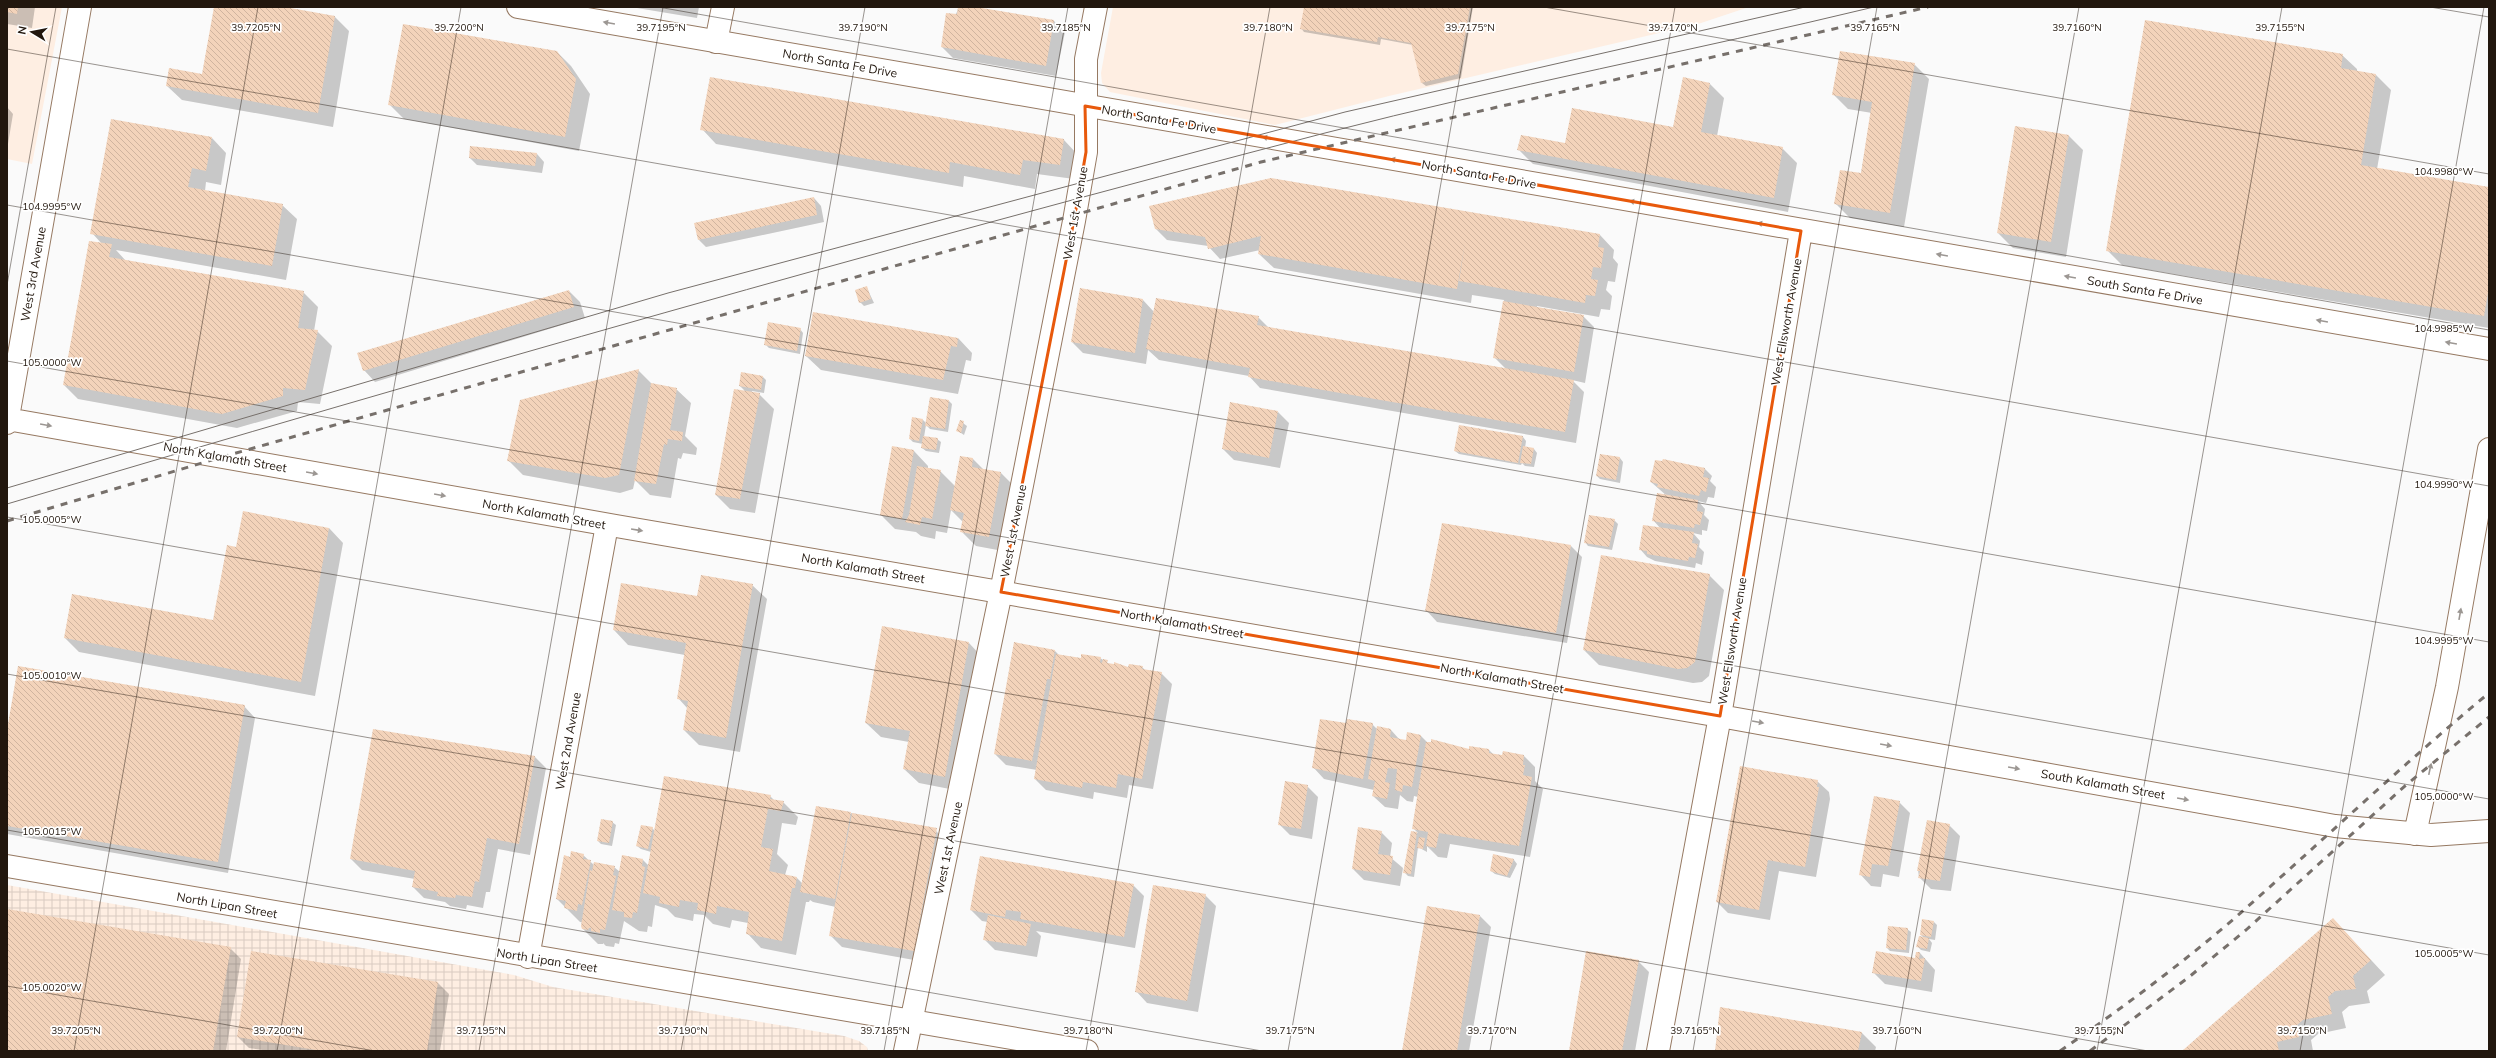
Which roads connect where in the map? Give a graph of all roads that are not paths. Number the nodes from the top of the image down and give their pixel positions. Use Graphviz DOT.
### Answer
graph roads {
  1 [pos="80,7"];
  2 [pos="518,7"];
  3 [pos="722,7"];
  4 [pos="1096,7"];
  5 [pos="716,42"];
  6 [pos="1085,106"];
  7 [pos="1801,230"];
  8 [pos="2489,349"];
  9 [pos="7,420"];
  10 [pos="2489,449"];
  11 [pos="607,525"];
  12 [pos="1001,592"];
  13 [pos="1720,716"];
  14 [pos="2489,831"];
  15 [pos="2415,834"];
  16 [pos="7,866"];
  17 [pos="528,957"];
  18 [pos="913,1020"];
  19 [pos="905,1051"];
  20 [pos="1087,1051"];
  21 [pos="1658,1051"];
  1 -- 9 [label="main road, West 3rd Avenue"];
  5 -- 2 [label="main road, North Santa Fe Drive, one-way"];
  3 -- 5 [label="main road"];
  4 -- 6 [label="main road, West 1st Avenue"];
  5 -- 6 [label="main road, North Santa Fe Drive"];
  7 -- 6 [label="main road, North Santa Fe Drive, one-way"];
  6 -- 12 [label="main road, West 1st Avenue"];
  8 -- 7 [label="main road, South Santa Fe Drive, one-way"];
  7 -- 13 [label="main road, West Ellsworth Avenue"];
  9 -- 11 [label="main road, North Kalamath Street, one-way"];
  15 -- 10 [label="main road, one-way"];
  11 -- 12 [label="main road, North Kalamath Street, one-way"];
  11 -- 17 [label="main road, West 2nd Avenue"];
  12 -- 13 [label="main road, North Kalamath Street"];
  12 -- 18 [label="main road, West 1st Avenue"];
  13 -- 15 [label="main road, South Kalamath Street, one-way"];
  13 -- 21 [label="main road, West Ellsworth Avenue"];
  14 -- 15 [label="main road, South Kalamath Street"];
  16 -- 17 [label="main road, North Lipan Street"];
  17 -- 18 [label="main road, North Lipan Street"];
  18 -- 19 [label="main road, West 1st Avenue"];
  18 -- 20 [label="main road, North Lipan Street"];
}
